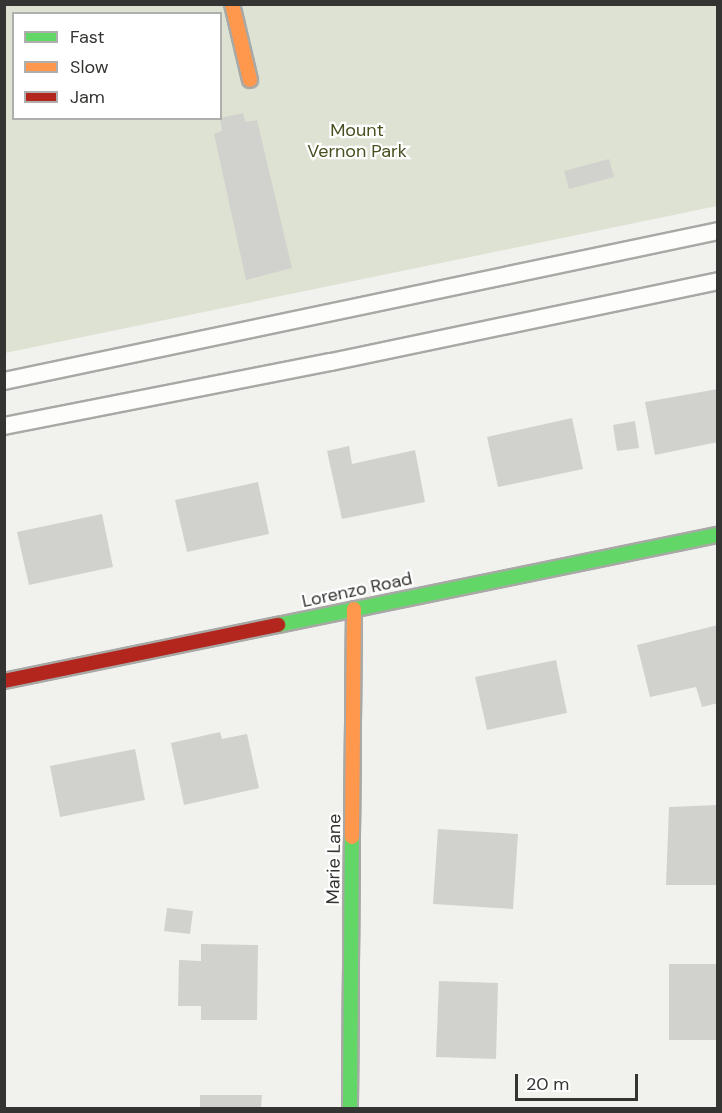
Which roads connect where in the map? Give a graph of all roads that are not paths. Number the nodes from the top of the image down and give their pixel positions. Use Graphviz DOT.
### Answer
graph roads {
  1 [pos="232,4"];
  2 [pos="250,80"];
  3 [pos="717,231"];
  4 [pos="717,281"];
  5 [pos="4,381"];
  6 [pos="4,426"];
  7 [pos="717,535"];
  8 [pos="354,609"];
  9 [pos="4,681"];
  10 [pos="350,1108"];
  1 -- 2 [label="street"];
  3 -- 5 [label="lane"];
  4 -- 6 [label="lane"];
  7 -- 8 [label="street, Lorenzo Road"];
  8 -- 9 [label="street, Lorenzo Road"];
  8 -- 10 [label="street, Marie Lane"];
}
